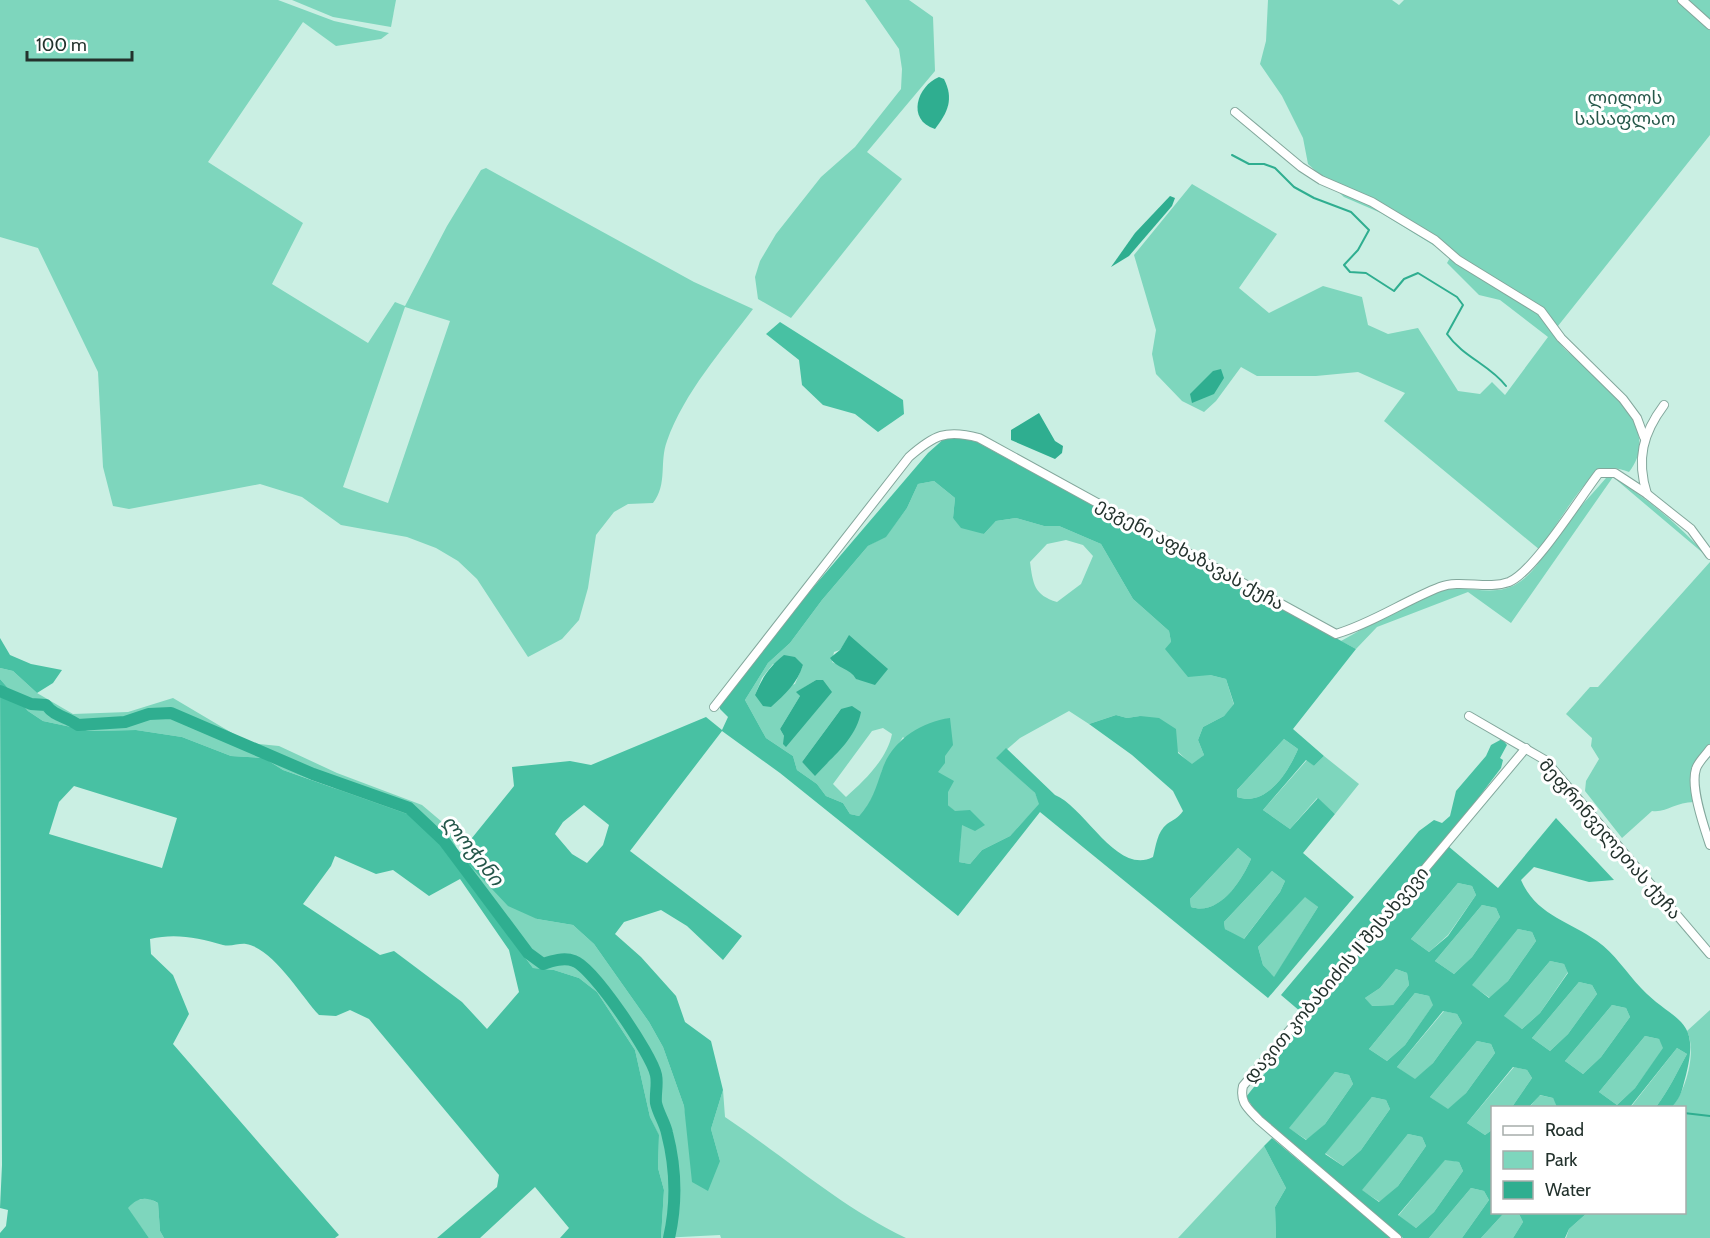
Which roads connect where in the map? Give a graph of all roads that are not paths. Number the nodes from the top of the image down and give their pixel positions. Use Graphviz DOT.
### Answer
graph roads {
  1 [pos="1682,0"];
  2 [pos="1710,25"];
  3 [pos="1235,112"];
  4 [pos="1664,405"];
  5 [pos="1644,437"];
  6 [pos="1647,494"];
  7 [pos="1710,555"];
  8 [pos="714,707"];
  9 [pos="1469,716"];
  10 [pos="1526,748"];
  11 [pos="1710,749"];
  12 [pos="1710,845"];
  13 [pos="1710,954"];
  14 [pos="1397,1238"];
  1 -- 2 [label="street"];
  3 -- 5 [label="street"];
  4 -- 5 [label="street"];
  5 -- 6 [label="street"];
  6 -- 7 [label="street, ევგენი აფხაზავას ქუჩა"];
  6 -- 8 [label="street, ევგენი აფხაზავას ქუჩა"];
  9 -- 10 [label="street, მეფრინველეთას ქუჩა"];
  10 -- 13 [label="street, მეფრინველეთას ქუჩა"];
  10 -- 14 [label="street, დავით კობახიძის II შესახვევი"];
  11 -- 12 [label="street"];
}
